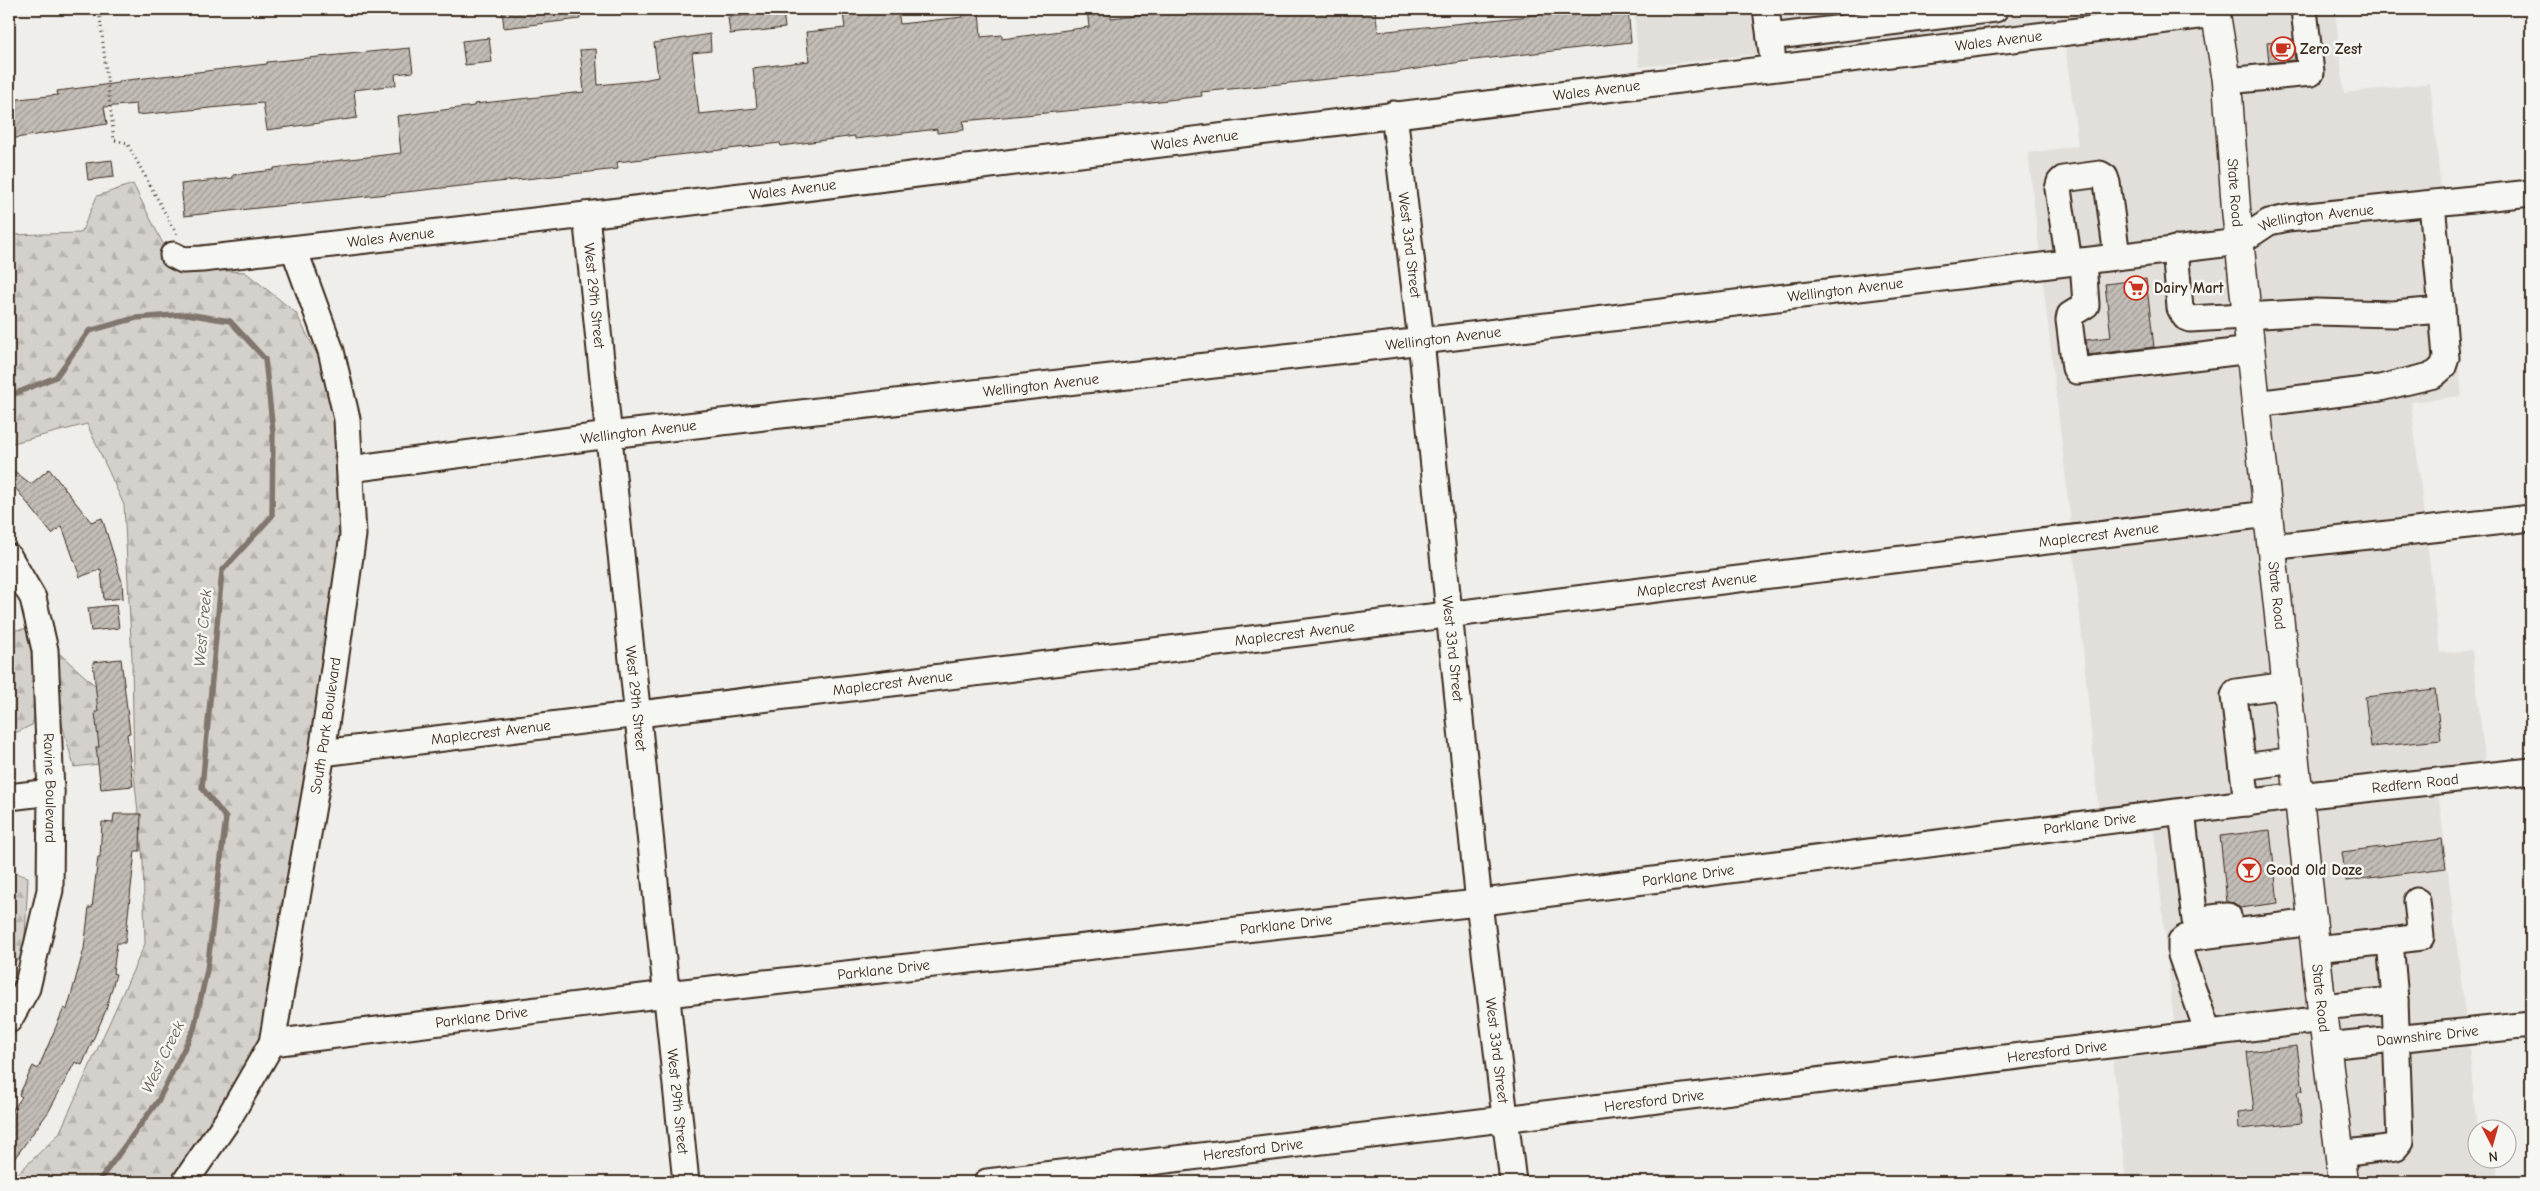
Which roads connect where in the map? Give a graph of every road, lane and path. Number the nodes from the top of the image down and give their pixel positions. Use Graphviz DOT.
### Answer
graph roads {
  1 [pos="1766,9"];
  2 [pos="1995,9"];
  3 [pos="2304,9"];
  4 [pos="2215,11"];
  5 [pos="100,17"];
  6 [pos="1770,37"];
  7 [pos="1774,68"];
  8 [pos="2227,81"];
  9 [pos="1394,114"];
  10 [pos="2531,193"];
  11 [pos="2432,204"];
  12 [pos="586,214"];
  13 [pos="2239,242"];
  14 [pos="177,249"];
  15 [pos="294,249"];
  16 [pos="2175,249"];
  17 [pos="2117,256"];
  18 [pos="2076,261"];
  19 [pos="2442,310"];
  20 [pos="2247,315"];
  21 [pos="1421,341"];
  22 [pos="2251,350"];
  23 [pos="2256,404"];
  24 [pos="609,435"];
  25 [pos="350,469"];
  26 [pos="2268,514"];
  27 [pos="2531,518"];
  28 [pos="2272,547"];
  29 [pos="9,557"];
  30 [pos="1450,613"];
  31 [pos="2287,685"];
  32 [pos="639,714"];
  33 [pos="322,753"];
  34 [pos="2295,760"];
  35 [pos="2243,767"];
  36 [pos="2531,771"];
  37 [pos="51,792"];
  38 [pos="2299,796"];
  39 [pos="9,797"];
  40 [pos="2247,803"];
  41 [pos="2182,812"];
  42 [pos="2417,901"];
  43 [pos="1479,903"];
  44 [pos="2313,926"];
  45 [pos="2390,941"];
  46 [pos="666,994"];
  47 [pos="2395,1000"];
  48 [pos="2322,1013"];
  49 [pos="9,1020"];
  50 [pos="2531,1025"];
  51 [pos="2208,1033"];
  52 [pos="2396,1039"];
  53 [pos="272,1043"];
  54 [pos="2326,1046"];
  55 [pos="1506,1119"];
  56 [pos="2339,1154"];
  57 [pos="185,1182"];
  58 [pos="686,1182"];
  59 [pos="987,1182"];
  60 [pos="1513,1182"];
  61 [pos="2343,1182"];
  1 -- 6 [label="street"];
  2 -- 6 [label="street"];
  3 -- 8 [label="street"];
  4 -- 7 [label="street, Wales Avenue"];
  4 -- 8 [label="main road, State Road"];
  5 -- 14 [label="path"];
  6 -- 7 [label="street"];
  7 -- 9 [label="street, Wales Avenue"];
  8 -- 13 [label="main road, State Road"];
  9 -- 12 [label="street, Wales Avenue"];
  9 -- 21 [label="street, West 33rd Street"];
  10 -- 11 [label="street, Wellington Avenue"];
  11 -- 13 [label="street, Wellington Avenue"];
  11 -- 19 [label="street"];
  12 -- 15 [label="street, Wales Avenue"];
  12 -- 24 [label="street, West 29th Street"];
  13 -- 16 [label="street, Wellington Avenue"];
  13 -- 20 [label="main road, State Road"];
  14 -- 15 [label="street, Wales Avenue"];
  15 -- 25 [label="street, South Park Boulevard"];
  16 -- 17 [label="street, Wellington Avenue"];
  16 -- 20 [label="street"];
  17 -- 18 [label="street, Wellington Avenue"];
  17 -- 18 [label="street"];
  18 -- 21 [label="street, Wellington Avenue"];
  18 -- 22 [label="street"];
  19 -- 20 [label="street"];
  19 -- 23 [label="street"];
  20 -- 22 [label="main road, State Road"];
  21 -- 24 [label="street, Wellington Avenue"];
  21 -- 30 [label="street, West 33rd Street"];
  22 -- 23 [label="main road, State Road"];
  23 -- 26 [label="main road, State Road"];
  24 -- 25 [label="street, Wellington Avenue"];
  24 -- 32 [label="street, West 29th Street"];
  25 -- 33 [label="street, South Park Boulevard"];
  26 -- 28 [label="main road, State Road"];
  26 -- 30 [label="street, Maplecrest Avenue"];
  27 -- 28 [label="street"];
  28 -- 31 [label="main road, State Road"];
  29 -- 37 [label="street, Ravine Boulevard"];
  30 -- 32 [label="street, Maplecrest Avenue"];
  30 -- 43 [label="street, West 33rd Street"];
  31 -- 34 [label="main road, State Road"];
  31 -- 35 [label="street"];
  32 -- 33 [label="street, Maplecrest Avenue"];
  32 -- 46 [label="street, West 29th Street"];
  33 -- 53 [label="street, South Park Boulevard"];
  34 -- 35 [label="street"];
  34 -- 38 [label="main road, State Road"];
  35 -- 40 [label="street"];
  36 -- 38 [label="street, Redfern Road"];
  37 -- 39 [label="street"];
  37 -- 49 [label="street, Ravine Boulevard"];
  38 -- 40 [label="street, Parklane Drive"];
  38 -- 44 [label="main road, State Road"];
  40 -- 41 [label="street, Parklane Drive"];
  41 -- 43 [label="street, Parklane Drive"];
  41 -- 44 [label="street"];
  42 -- 45 [label="street"];
  43 -- 46 [label="street, Parklane Drive"];
  43 -- 55 [label="street, West 33rd Street"];
  44 -- 45 [label="street"];
  44 -- 48 [label="main road, State Road"];
  44 -- 51 [label="street"];
  45 -- 47 [label="street"];
  46 -- 53 [label="street, Parklane Drive"];
  46 -- 58 [label="street, West 29th Street"];
  47 -- 48 [label="street, Heresford Drive"];
  47 -- 52 [label="street"];
  48 -- 51 [label="street, Heresford Drive"];
  48 -- 54 [label="main road, State Road"];
  50 -- 52 [label="street, Dawnshire Drive"];
  51 -- 55 [label="street, Heresford Drive"];
  52 -- 54 [label="street, Dawnshire Drive"];
  52 -- 56 [label="street"];
  53 -- 57 [label="street, South Park Boulevard"];
  54 -- 56 [label="main road, State Road"];
  55 -- 59 [label="street, Heresford Drive"];
  55 -- 60 [label="street, West 33rd Street"];
  56 -- 61 [label="main road, State Road"];
}
